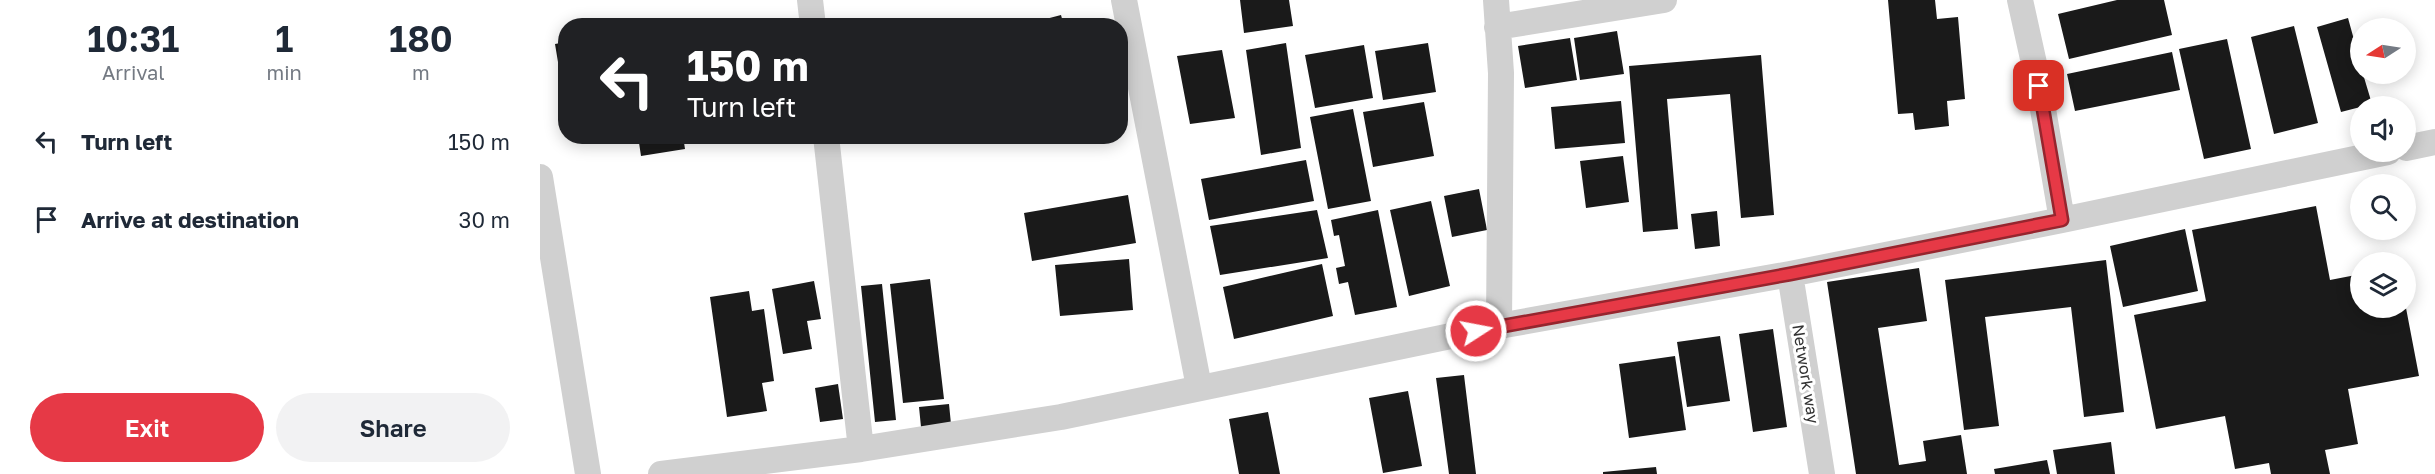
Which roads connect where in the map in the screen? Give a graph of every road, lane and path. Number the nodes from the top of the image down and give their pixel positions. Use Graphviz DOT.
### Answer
graph roads {
  1 [pos="810,0"];
  2 [pos="1124,0"];
  3 [pos="1496,0"];
  4 [pos="1664,0"];
  5 [pos="2020,0"];
  6 [pos="812,18"];
  7 [pos="1127,18"];
  8 [pos="1128,21"];
  9 [pos="1497,27"];
  10 [pos="2435,141"];
  11 [pos="827,144"];
  12 [pos="2416,146"];
  13 [pos="2350,160"];
  14 [pos="540,177"];
  15 [pos="2062,220"];
  16 [pos="1790,274"];
  17 [pos="1499,326"];
  18 [pos="1199,387"];
  19 [pos="861,449"];
  20 [pos="588,474"];
  21 [pos="661,474"];
  22 [pos="1821,474"];
  1 -- 6 [label="street"];
  2 -- 7 [label="street"];
  3 -- 9 [label="street"];
  4 -- 9 [label="street"];
  5 -- 15 [label="street"];
  8 -- 18 [label="street"];
  9 -- 17 [label="street"];
  10 -- 12 [label="street"];
  11 -- 19 [label="street"];
  13 -- 15 [label="street"];
  14 -- 20 [label="street"];
  15 -- 16 [label="street"];
  16 -- 17 [label="street"];
  16 -- 22 [label="street, Network way"];
  17 -- 18 [label="street"];
  18 -- 19 [label="street"];
  19 -- 21 [label="street"];
}
